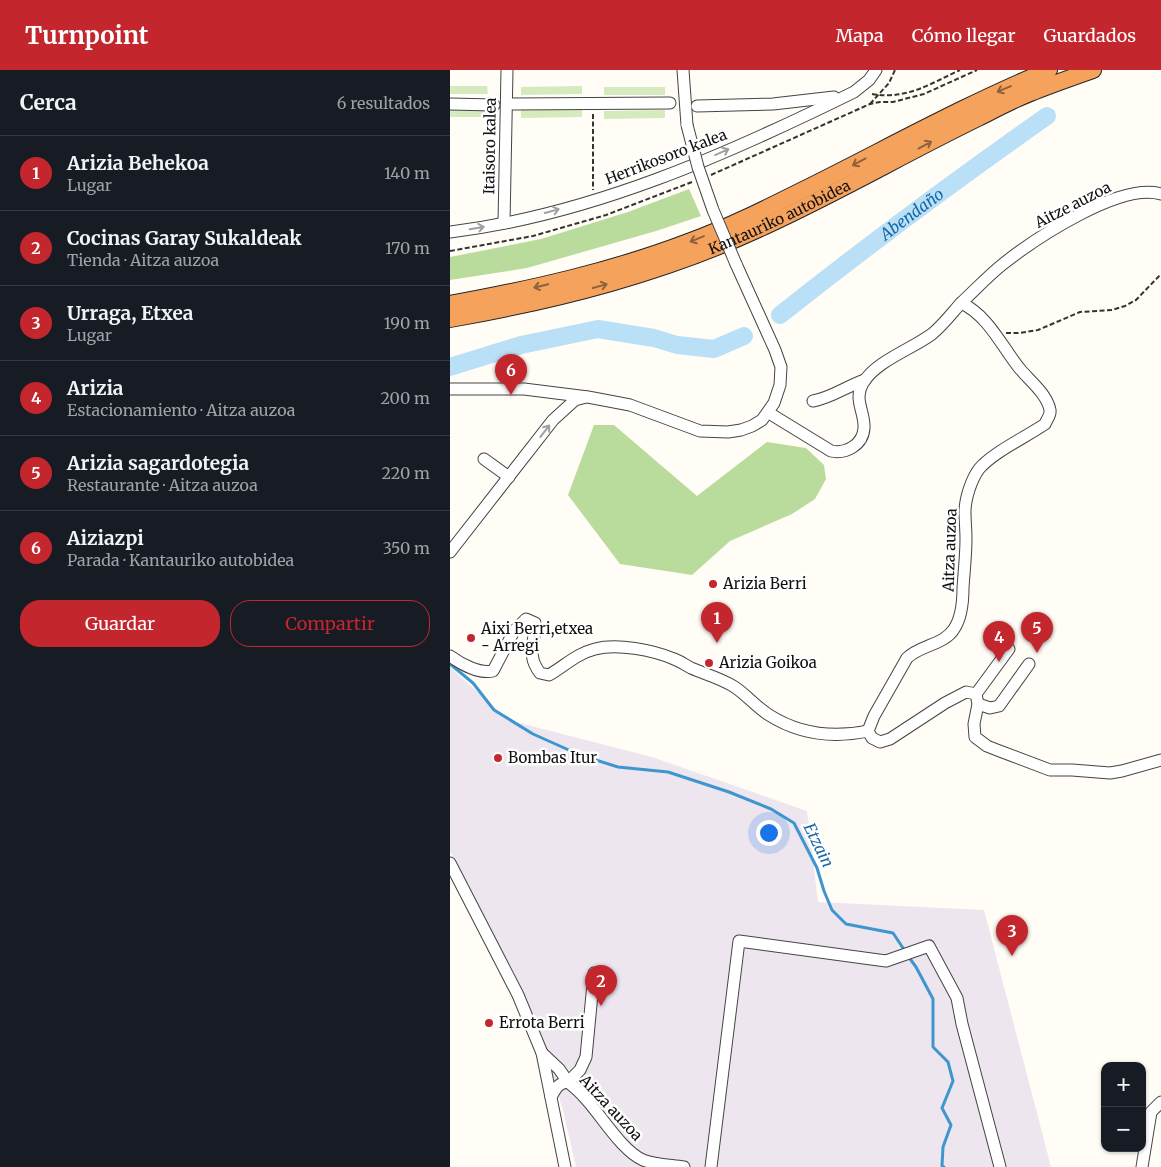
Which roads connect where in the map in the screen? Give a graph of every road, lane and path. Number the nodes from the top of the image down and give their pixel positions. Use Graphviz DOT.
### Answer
graph roads {
  1 [pos="507,70"];
  2 [pos="684,70"];
  3 [pos="876,70"];
  4 [pos="895,70"];
  5 [pos="960,70"];
  6 [pos="977,70"];
  7 [pos="1049,70"];
  8 [pos="1093,70"];
  9 [pos="872,94"];
  10 [pos="879,95"];
  11 [pos="834,97"];
  12 [pos="670,103"];
  13 [pos="450,104"];
  14 [pos="512,104"];
  15 [pos="870,104"];
  16 [pos="494,105"];
  17 [pos="593,105"];
  18 [pos="697,106"];
  19 [pos="709,176"];
  20 [pos="692,182"];
  21 [pos="594,194"];
  22 [pos="1161,194"];
  23 [pos="504,223"];
  24 [pos="450,232"];
  25 [pos="450,251"];
  26 [pos="1161,274"];
  27 [pos="961,302"];
  28 [pos="450,304"];
  29 [pos="450,319"];
  30 [pos="994,332"];
  31 [pos="865,380"];
  32 [pos="450,389"];
  33 [pos="588,397"];
  34 [pos="813,401"];
  35 [pos="769,413"];
  36 [pos="484,459"];
  37 [pos="512,473"];
  38 [pos="450,552"];
  39 [pos="1009,649"];
  40 [pos="450,656"];
  41 [pos="1029,664"];
  42 [pos="977,699"];
  43 [pos="868,731"];
  44 [pos="1161,760"];
  45 [pos="450,863"];
  46 [pos="594,973"];
  47 [pos="542,1052"];
  48 [pos="568,1082"];
  49 [pos="551,1097"];
  50 [pos="1161,1102"];
  51 [pos="565,1167"];
  52 [pos="684,1167"];
  53 [pos="710,1167"];
  54 [pos="1000,1167"];
  55 [pos="1142,1167"];
  1 -- 23 [label="street, Itaisoro kalea"];
  2 -- 35 [label="street, bridge"];
  23 -- 3 [label="street, Herrikosoro kalea, one-way"];
  4 -- 10 [label="path"];
  5 -- 10 [label="path"];
  6 -- 15 [label="path"];
  7 -- 28 [label="highway, Kantauriko autobidea, one-way"];
  29 -- 8 [label="highway, Kantauriko autobidea, one-way"];
  9 -- 10 [label="path"];
  10 -- 15 [label="path"];
  11 -- 18 [label="street"];
  12 -- 17 [label="street"];
  13 -- 16 [label="street"];
  14 -- 17 [label="street"];
  15 -- 19 [label="path"];
  17 -- 21 [label="path"];
  20 -- 25 [label="path"];
  22 -- 27 [label="street, Aitze auzoa"];
  24 -- 23 [label="street, Herrikosoro kalea, one-way"];
  26 -- 30 [label="path"];
  27 -- 30 [label="street, Aitza auzoa"];
  27 -- 31 [label="street"];
  30 -- 43 [label="street, Aitza auzoa"];
  31 -- 34 [label="street"];
  31 -- 35 [label="street"];
  32 -- 33 [label="street"];
  33 -- 35 [label="street"];
  37 -- 33 [label="street, one-way"];
  36 -- 37 [label="street"];
  37 -- 38 [label="street"];
  39 -- 42 [label="street"];
  40 -- 43 [label="street"];
  41 -- 42 [label="street"];
  42 -- 43 [label="street"];
  42 -- 44 [label="street"];
  45 -- 47 [label="street"];
  46 -- 48 [label="street"];
  47 -- 48 [label="street"];
  47 -- 49 [label="street"];
  48 -- 49 [label="street, Aitza auzoa"];
  48 -- 52 [label="street, Aitza auzoa"];
  49 -- 51 [label="street"];
  50 -- 55 [label="street"];
  53 -- 54 [label="street"];
}
